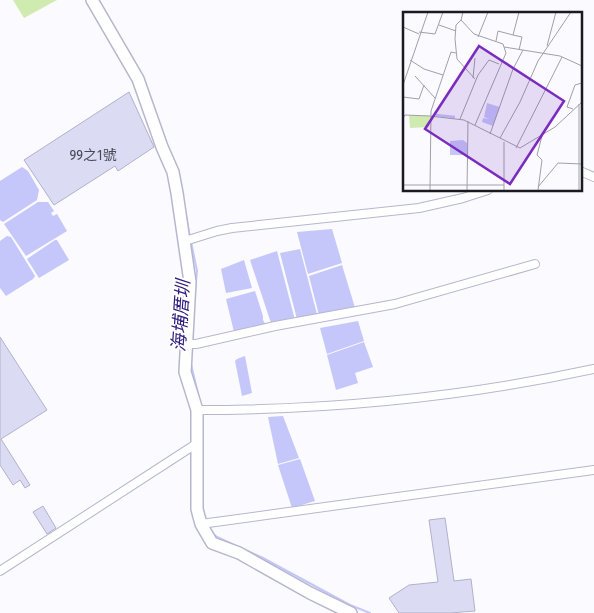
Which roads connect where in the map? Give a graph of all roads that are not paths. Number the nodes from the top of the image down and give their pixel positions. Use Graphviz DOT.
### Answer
graph roads {
  1 [pos="92,0"];
  2 [pos="582,172"];
  3 [pos="594,177"];
  4 [pos="485,191"];
  5 [pos="185,241"];
  6 [pos="535,264"];
  7 [pos="191,344"];
  8 [pos="594,369"];
  9 [pos="202,410"];
  10 [pos="196,444"];
  11 [pos="594,470"];
  12 [pos="202,524"];
  13 [pos="0,571"];
  14 [pos="351,613"];
  1 -- 5 [label="street"];
  2 -- 3 [label="street"];
  4 -- 5 [label="street"];
  5 -- 7 [label="street"];
  6 -- 7 [label="street"];
  7 -- 9 [label="street"];
  8 -- 9 [label="street"];
  9 -- 10 [label="street"];
  10 -- 12 [label="street"];
  10 -- 13 [label="street"];
  11 -- 12 [label="street"];
  12 -- 14 [label="street"];
}
